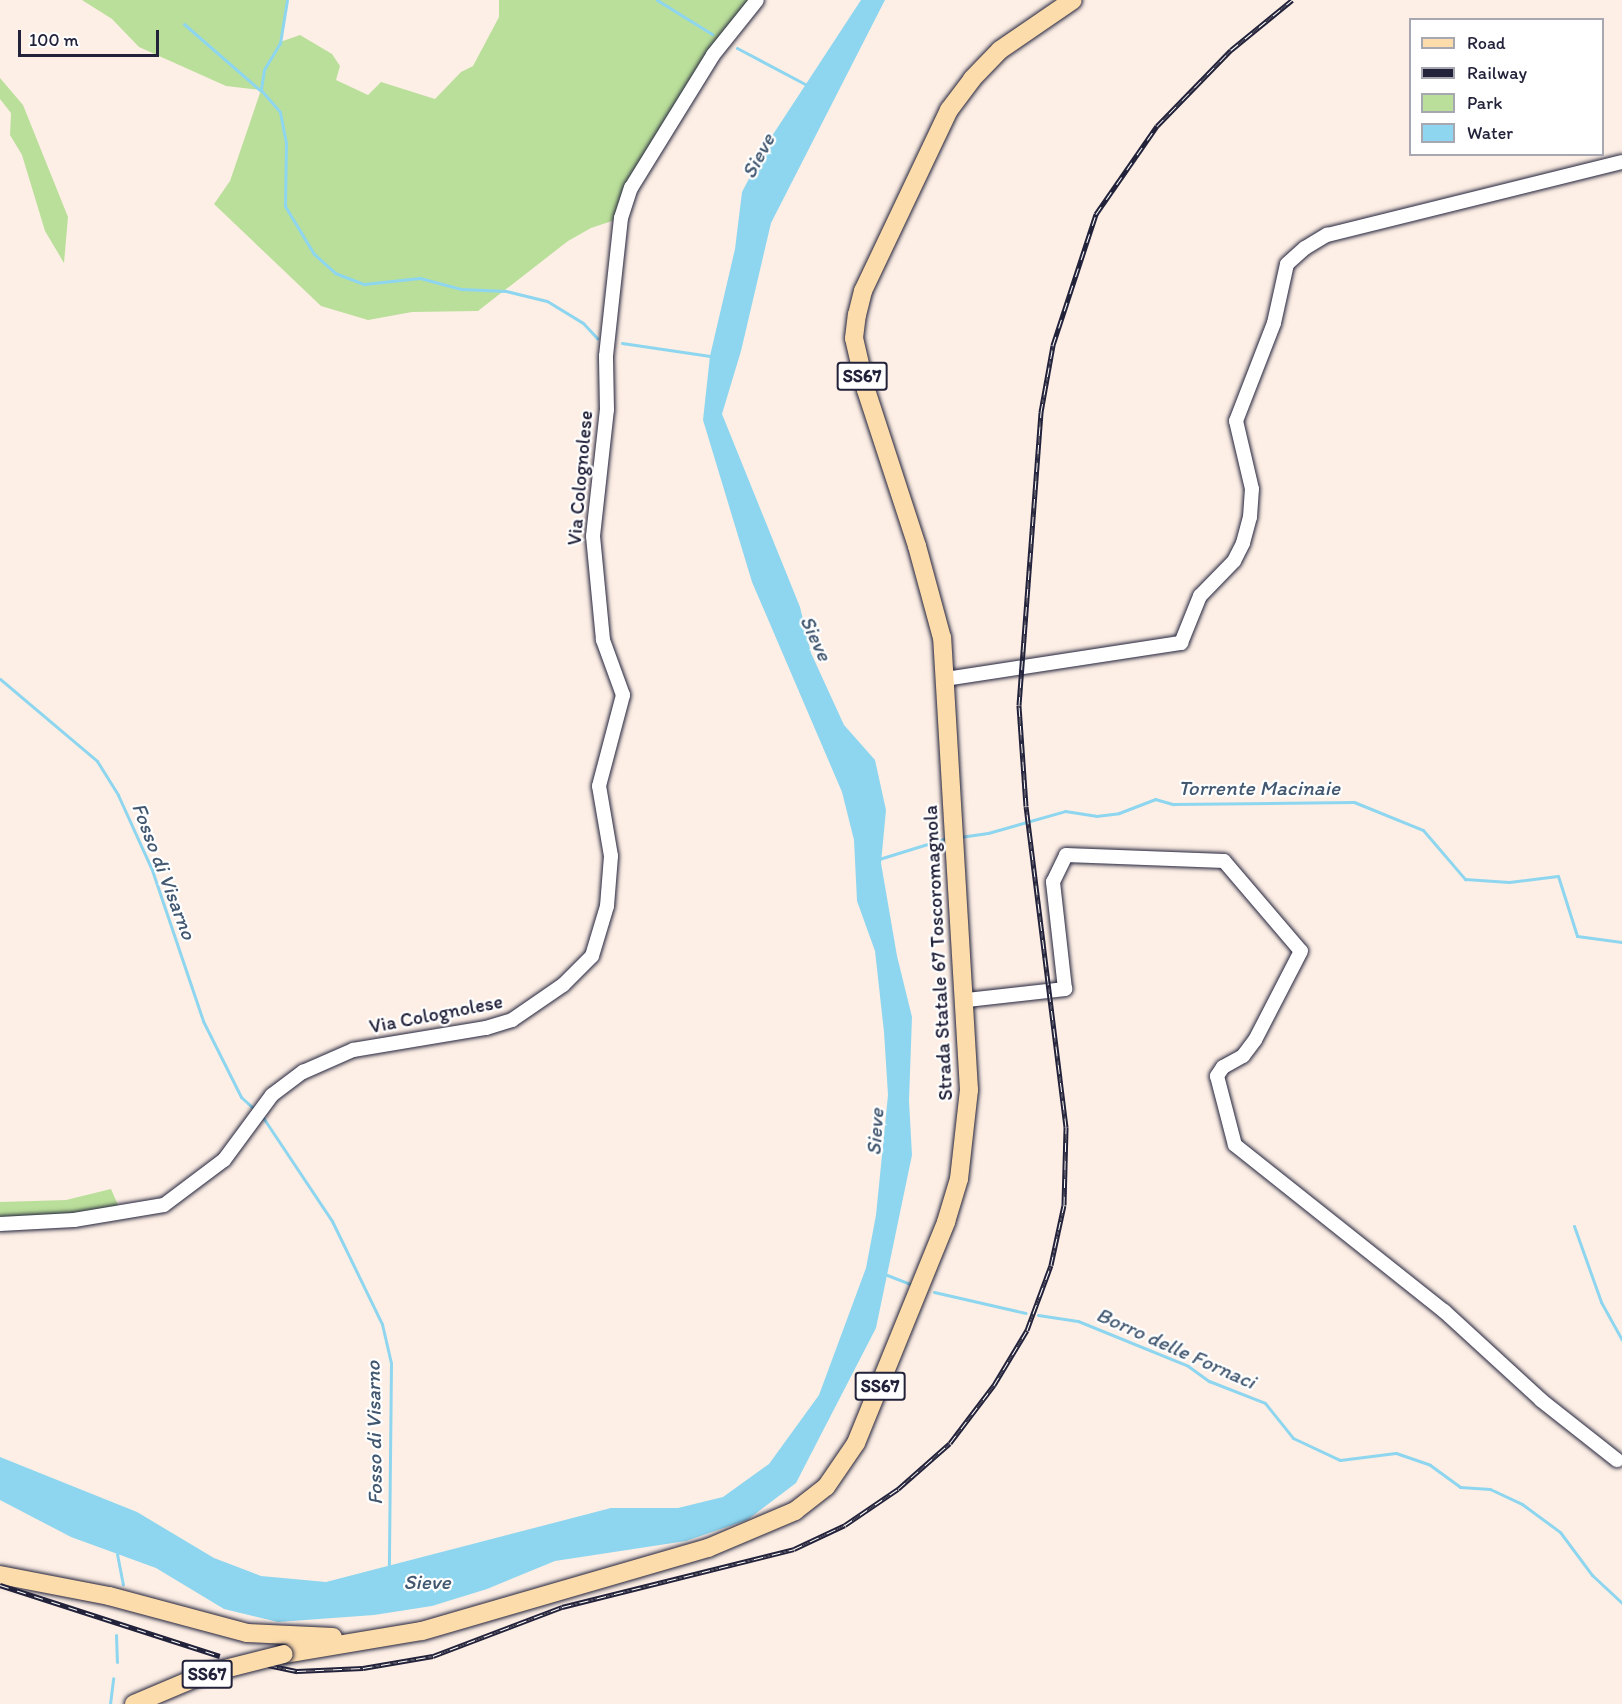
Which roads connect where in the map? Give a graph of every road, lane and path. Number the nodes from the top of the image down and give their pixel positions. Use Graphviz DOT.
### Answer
graph roads {
  1 [pos="758,0"];
  2 [pos="1073,0"];
  3 [pos="1622,162"];
  4 [pos="945,679"];
  5 [pos="967,1000"];
  6 [pos="0,1224"];
  7 [pos="1617,1460"];
  8 [pos="0,1575"];
  9 [pos="422,1631"];
  10 [pos="134,1704"];
  1 -- 6 [label="street, Via Colognolese"];
  2 -- 4 [label="main road, Strada Statale 67 Toscoromagnola / SS67"];
  3 -- 4 [label="street"];
  4 -- 5 [label="main road, Strada Statale 67 Toscoromagnola / SS67"];
  5 -- 7 [label="street"];
  5 -- 9 [label="main road, Strada Statale 67 Toscoromagnola / SS67"];
  8 -- 9 [label="main road"];
  9 -- 10 [label="main road, Strada Statale 67 Toscoromagnola / SS67, bridge"];
}
